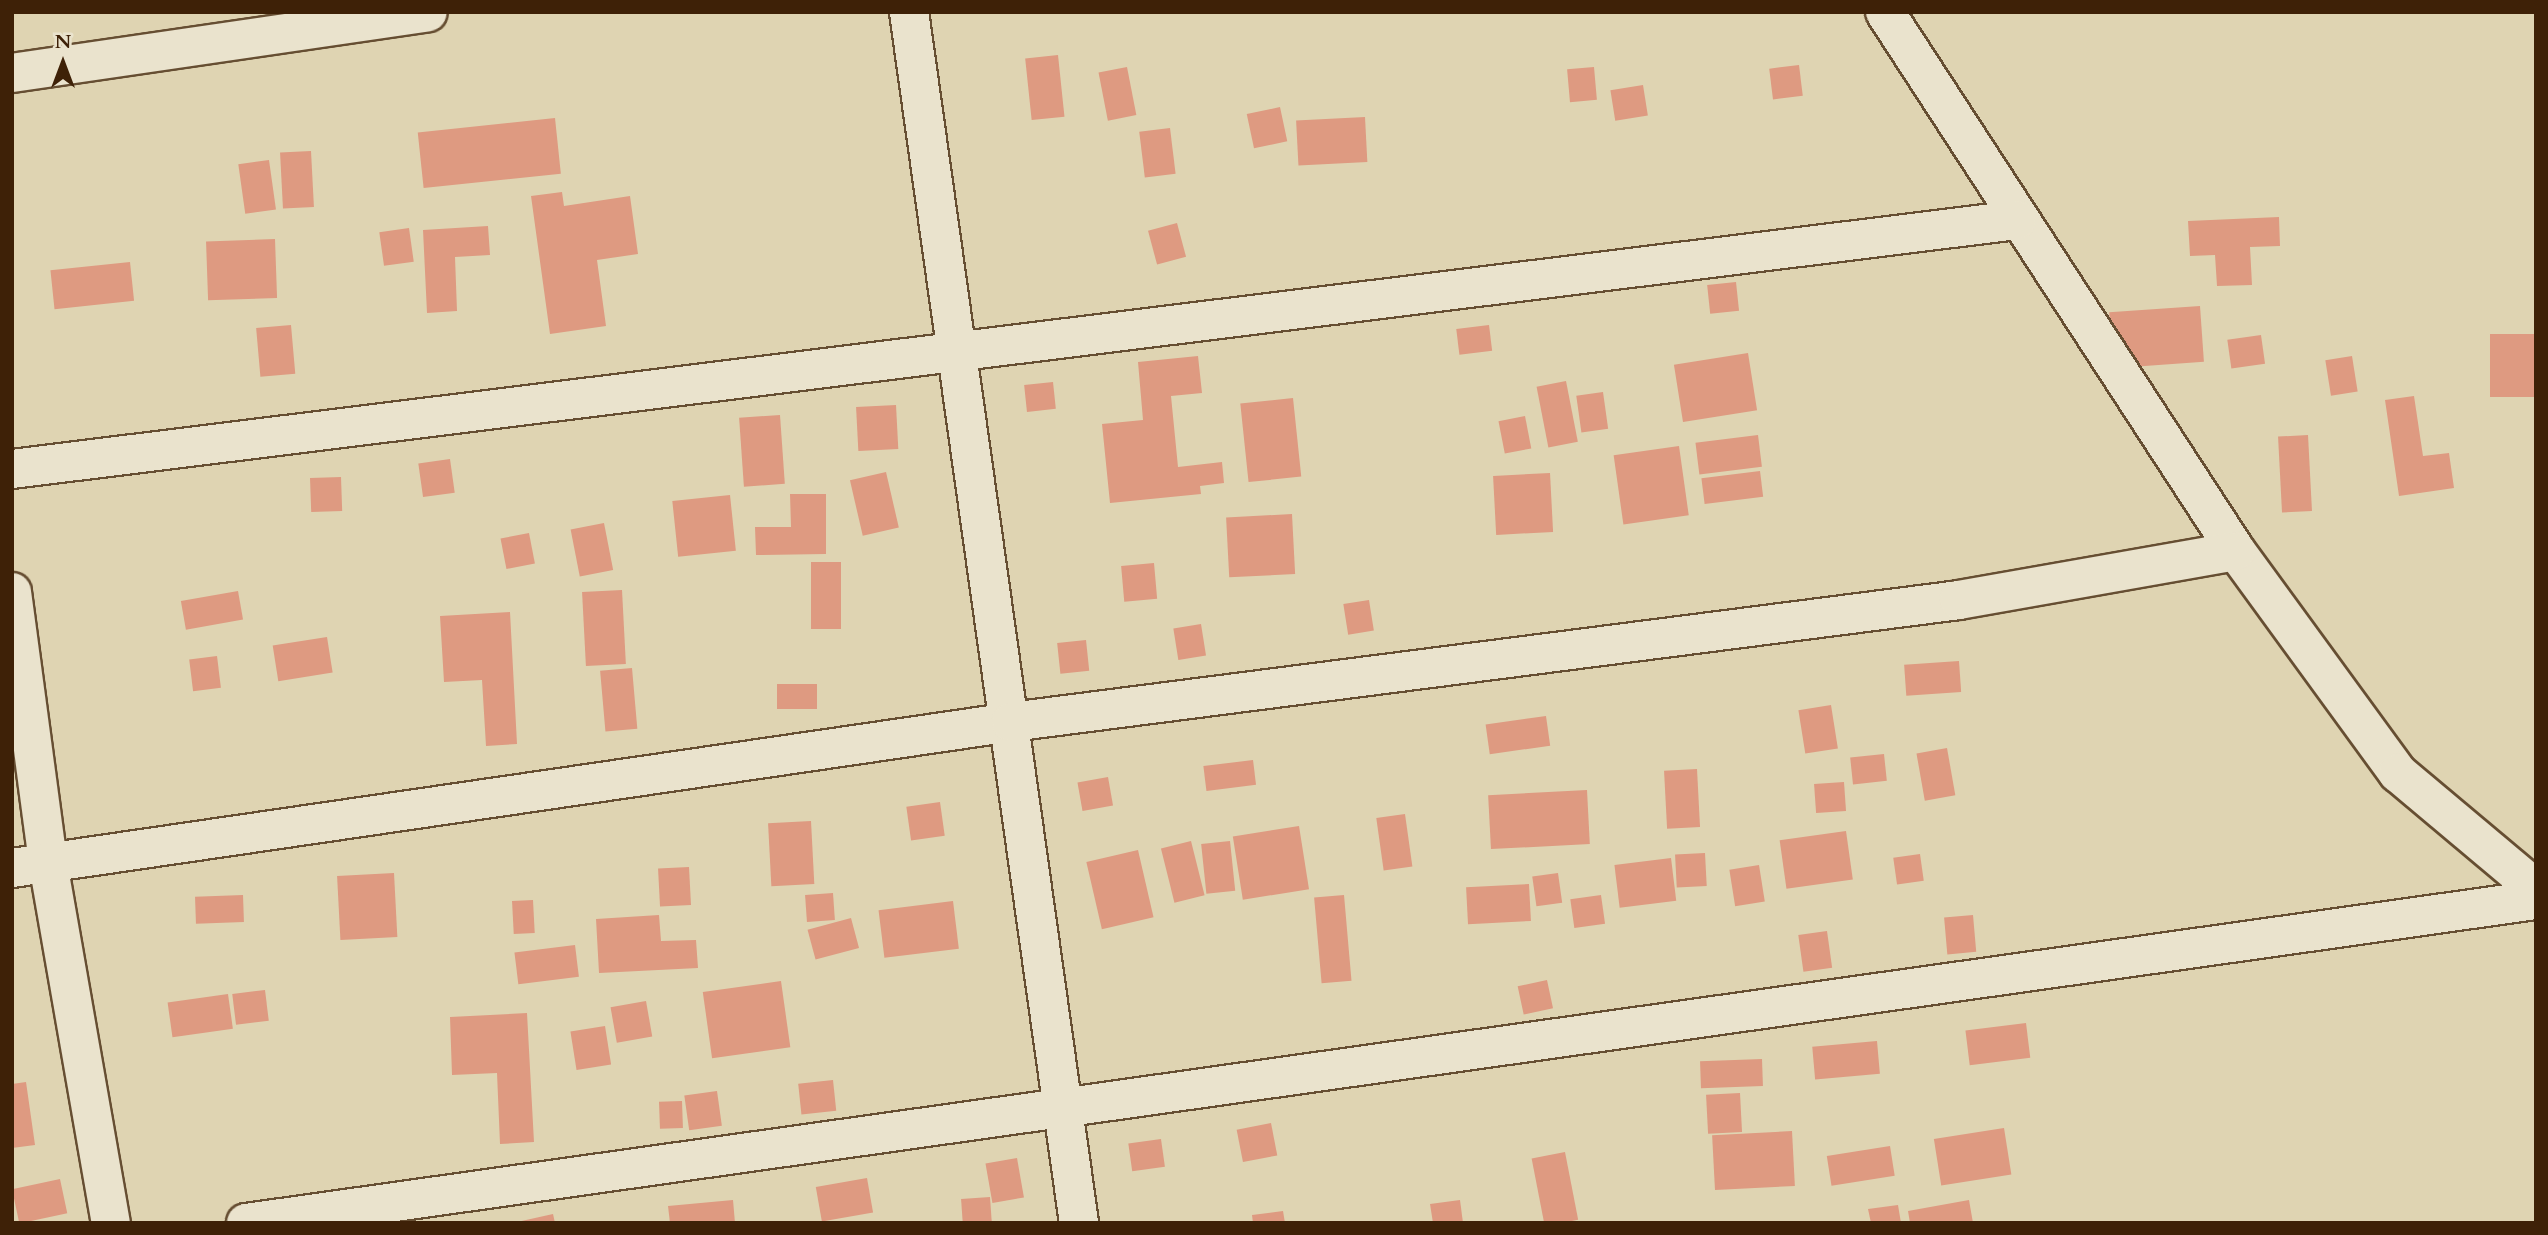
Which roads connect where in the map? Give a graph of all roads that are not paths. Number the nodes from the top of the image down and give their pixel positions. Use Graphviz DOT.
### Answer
graph roads {
  1 [pos="428,12"];
  2 [pos="909,12"];
  3 [pos="1885,12"];
  4 [pos="12,73"];
  5 [pos="2017,220"];
  6 [pos="952,348"];
  7 [pos="12,469"];
  8 [pos="2236,551"];
  9 [pos="12,592"];
  10 [pos="1011,722"];
  11 [pos="30,866"];
  12 [pos="2536,889"];
  13 [pos="2536,900"];
  14 [pos="1062,1105"];
  15 [pos="111,1223"];
  16 [pos="246,1223"];
  17 [pos="1079,1223"];
  1 -- 4 [label="street"];
  2 -- 6 [label="street"];
  3 -- 5 [label="street"];
  5 -- 6 [label="street"];
  5 -- 8 [label="street"];
  6 -- 7 [label="street"];
  6 -- 10 [label="street"];
  8 -- 10 [label="street"];
  8 -- 12 [label="street"];
  9 -- 11 [label="street"];
  10 -- 11 [label="street"];
  10 -- 14 [label="street"];
  11 -- 15 [label="street"];
  13 -- 14 [label="street"];
  14 -- 16 [label="street"];
  14 -- 17 [label="street"];
}
